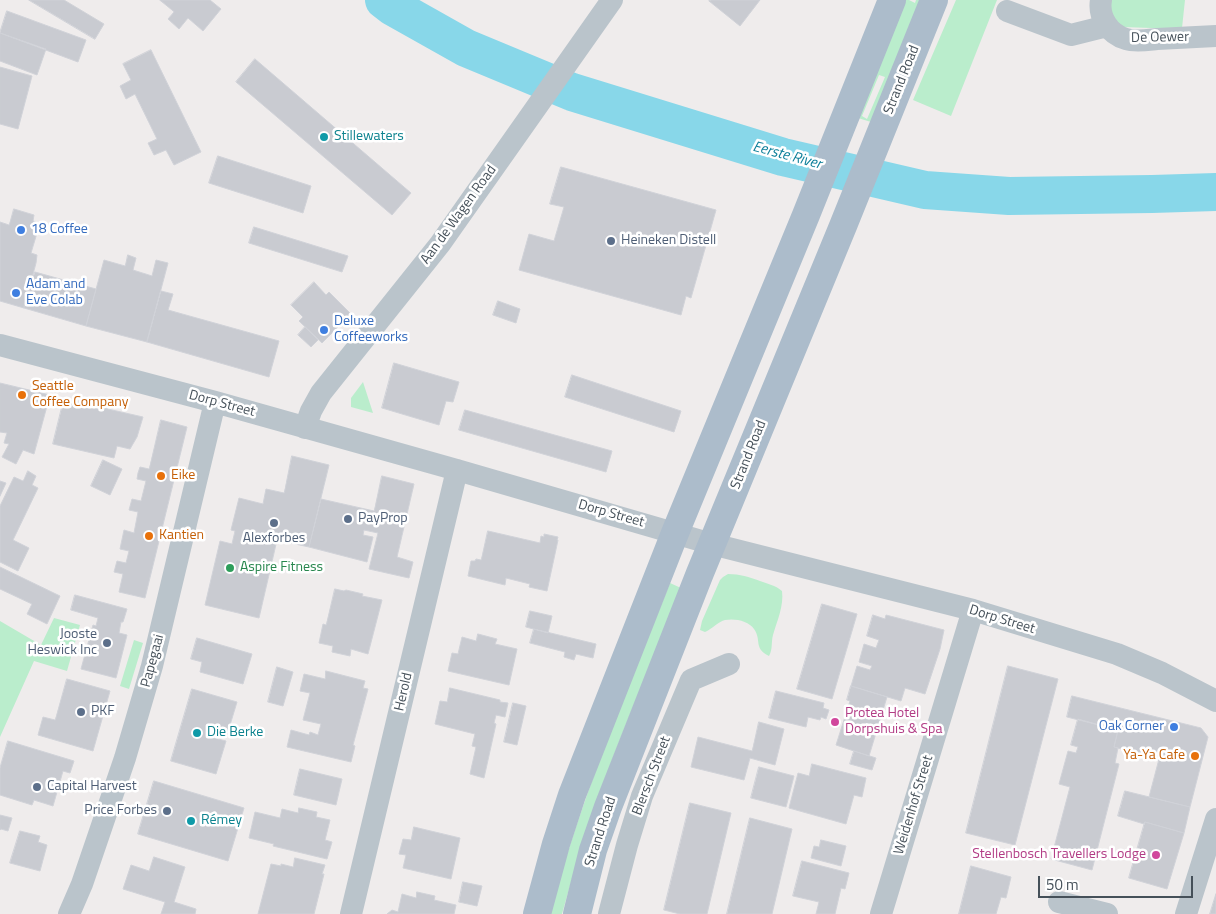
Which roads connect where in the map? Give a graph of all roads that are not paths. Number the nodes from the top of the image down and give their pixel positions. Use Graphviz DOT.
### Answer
graph roads {
  1 [pos="612,0"];
  2 [pos="892,0"];
  3 [pos="934,0"];
  4 [pos="1101,0"];
  5 [pos="1007,11"];
  6 [pos="1107,26"];
  7 [pos="1216,36"];
  8 [pos="0,345"];
  9 [pos="215,402"];
  10 [pos="305,428"];
  11 [pos="457,470"];
  12 [pos="675,533"];
  13 [pos="712,544"];
  14 [pos="973,610"];
  15 [pos="729,664"];
  16 [pos="1216,701"];
  17 [pos="1216,819"];
  18 [pos="1059,902"];
  19 [pos="69,914"];
  20 [pos="351,914"];
  21 [pos="537,914"];
  22 [pos="577,914"];
  23 [pos="609,914"];
  24 [pos="881,914"];
  25 [pos="1107,914"];
  26 [pos="1186,914"];
  1 -- 10 [label="street, Aan de Wagen Road"];
  2 -- 12 [label="main road"];
  3 -- 13 [label="main road, Strand Road"];
  4 -- 6 [label="street"];
  5 -- 6 [label="street"];
  6 -- 7 [label="street, De Oewer"];
  8 -- 9 [label="street, Dorp Street"];
  9 -- 10 [label="street, Dorp Street"];
  9 -- 19 [label="street, Papegaai"];
  10 -- 11 [label="street, Dorp Street"];
  11 -- 12 [label="street, Dorp Street"];
  11 -- 20 [label="street, Herold"];
  12 -- 13 [label="street, Dorp Street"];
  12 -- 21 [label="main road"];
  13 -- 14 [label="street, Dorp Street"];
  13 -- 22 [label="main road, Strand Road"];
  14 -- 16 [label="street, Dorp Street"];
  14 -- 24 [label="street, Weidenhof Street"];
  15 -- 23 [label="street, Blersch Street"];
  17 -- 26 [label="street"];
  18 -- 25 [label="street"];
}
